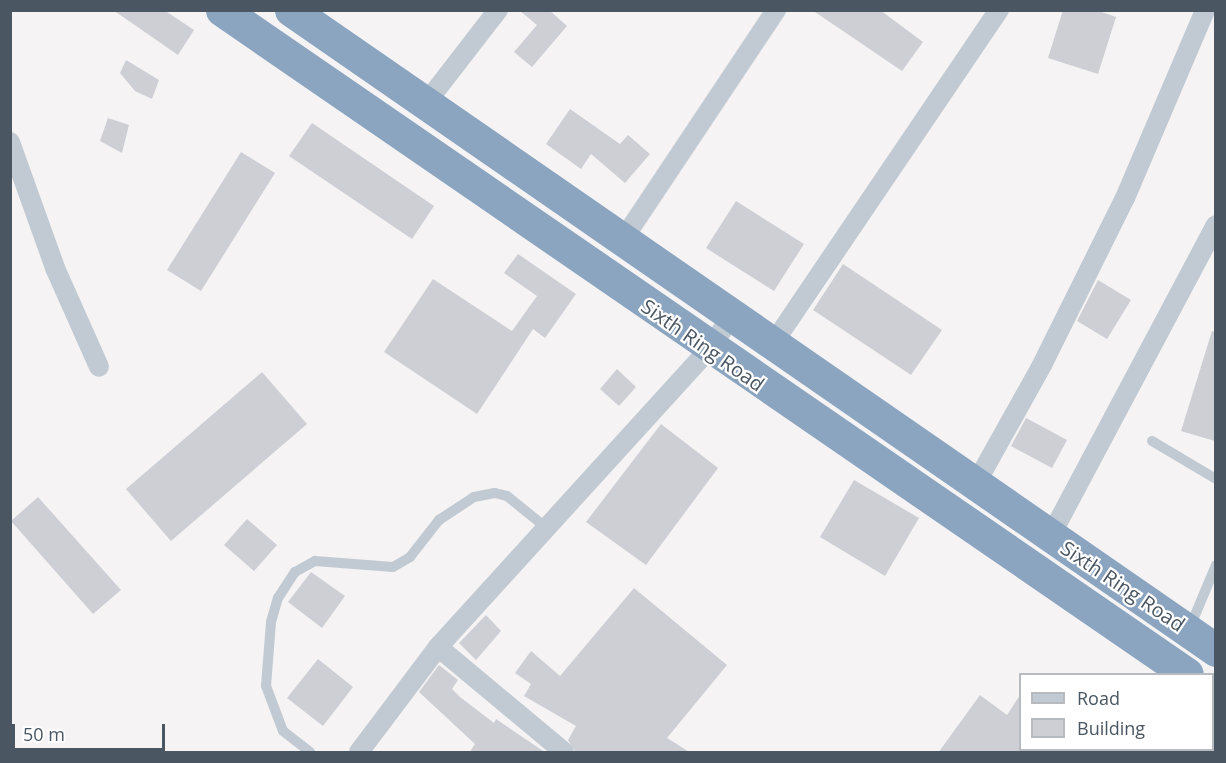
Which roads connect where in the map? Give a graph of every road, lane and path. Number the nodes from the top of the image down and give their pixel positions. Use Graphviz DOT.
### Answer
graph roads {
  1 [pos="222,10"];
  2 [pos="291,10"];
  3 [pos="498,10"];
  4 [pos="776,10"];
  5 [pos="999,10"];
  6 [pos="1205,10"];
  7 [pos="426,103"];
  8 [pos="10,142"];
  9 [pos="1215,225"];
  10 [pos="622,241"];
  11 [pos="731,317"];
  12 [pos="772,345"];
  13 [pos="709,349"];
  14 [pos="99,367"];
  15 [pos="1152,441"];
  16 [pos="1215,478"];
  17 [pos="975,486"];
  18 [pos="544,526"];
  19 [pos="1050,537"];
  20 [pos="1215,565"];
  21 [pos="1208,641"];
  22 [pos="438,646"];
  23 [pos="1184,673"];
  24 [pos="360,752"];
  25 [pos="310,753"];
  26 [pos="564,753"];
  1 -- 13 [label="highway, Sixth Ring Road"];
  2 -- 7 [label="highway, Sixth Ring Road"];
  3 -- 7 [label="street"];
  4 -- 10 [label="street"];
  5 -- 12 [label="street"];
  6 -- 17 [label="street"];
  7 -- 10 [label="highway, Sixth Ring Road"];
  8 -- 14 [label="street"];
  9 -- 19 [label="street"];
  10 -- 11 [label="highway, Sixth Ring Road"];
  11 -- 12 [label="highway, Sixth Ring Road"];
  11 -- 13 [label="street"];
  12 -- 17 [label="highway, Sixth Ring Road"];
  13 -- 18 [label="street"];
  13 -- 23 [label="highway, Sixth Ring Road"];
  15 -- 16 [label="lane"];
  17 -- 19 [label="highway, Sixth Ring Road"];
  18 -- 22 [label="street"];
  18 -- 25 [label="lane"];
  19 -- 21 [label="highway, Sixth Ring Road"];
  20 -- 21 [label="lane"];
  22 -- 24 [label="street"];
  22 -- 26 [label="street"];
}
